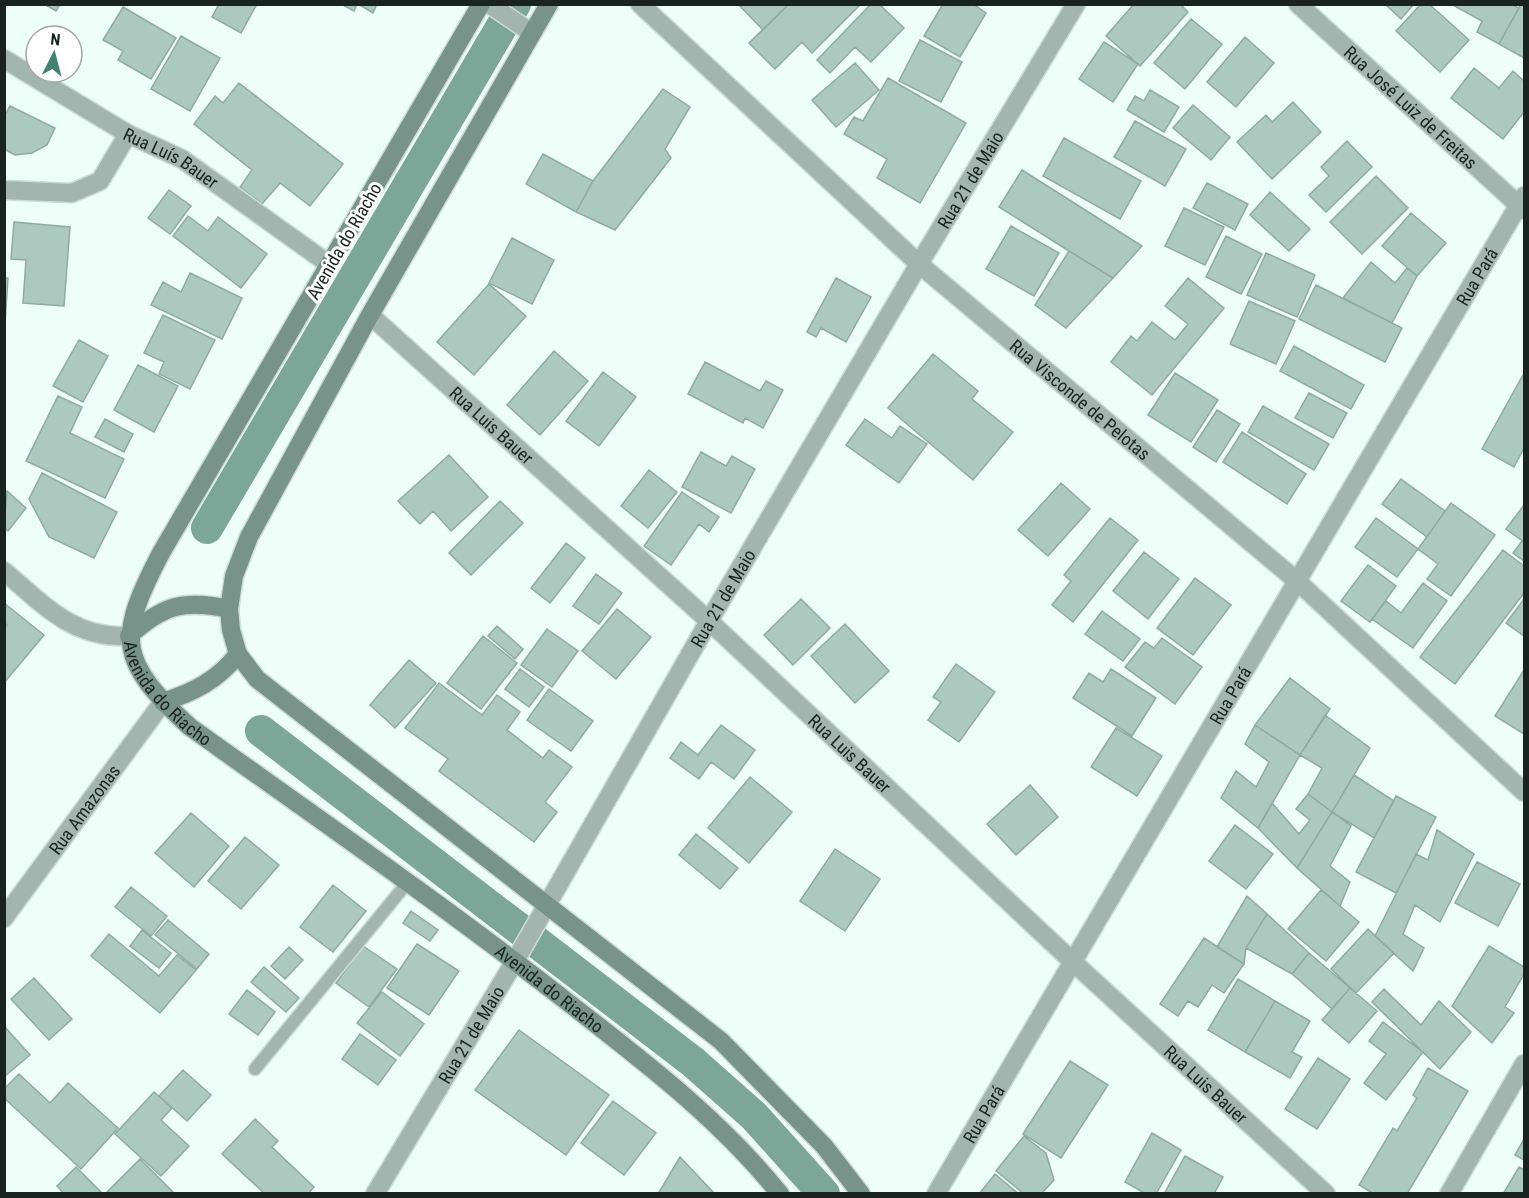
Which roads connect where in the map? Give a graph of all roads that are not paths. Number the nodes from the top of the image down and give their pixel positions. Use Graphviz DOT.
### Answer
graph roads {
  1 [pos="481,4"];
  2 [pos="489,4"];
  3 [pos="549,4"];
  4 [pos="640,4"];
  5 [pos="1076,4"];
  6 [pos="1298,4"];
  7 [pos="532,33"];
  8 [pos="4,59"];
  9 [pos="128,134"];
  10 [pos="4,190"];
  11 [pos="1523,203"];
  12 [pos="919,264"];
  13 [pos="330,265"];
  14 [pos="370,315"];
  15 [pos="4,571"];
  16 [pos="1297,581"];
  17 [pos="229,609"];
  18 [pos="709,621"];
  19 [pos="129,636"];
  20 [pos="238,654"];
  21 [pos="163,702"];
  22 [pos="1524,792"];
  23 [pos="407,883"];
  24 [pos="542,913"];
  25 [pos="4,918"];
  26 [pos="514,961"];
  27 [pos="1073,962"];
  28 [pos="1524,1064"];
  29 [pos="255,1069"];
  30 [pos="375,1194"];
  31 [pos="780,1194"];
  32 [pos="861,1194"];
  33 [pos="936,1194"];
  34 [pos="1326,1194"];
  35 [pos="1449,1194"];
  1 -- 13 [label="main road, Avenida do Riacho"];
  2 -- 7 [label="street"];
  3 -- 7 [label="main road"];
  4 -- 12 [label="street, Rua Visconde de Pelotas"];
  5 -- 12 [label="street, Rua 21 de Maio"];
  6 -- 11 [label="street, Rua José Luiz de Freitas"];
  7 -- 14 [label="main road"];
  8 -- 9 [label="street, Rua Luís Bauer"];
  9 -- 10 [label="street"];
  9 -- 13 [label="street, Rua Luís Bauer"];
  11 -- 16 [label="street, Rua Pará"];
  12 -- 16 [label="street, Rua Visconde de Pelotas"];
  12 -- 18 [label="street, Rua 21 de Maio"];
  13 -- 19 [label="main road, Avenida do Riacho"];
  14 -- 17 [label="main road"];
  14 -- 18 [label="street, Rua Luis Bauer"];
  15 -- 19 [label="street"];
  16 -- 22 [label="street, Rua Visconde de Pelotas"];
  16 -- 27 [label="street, Rua Pará"];
  17 -- 19 [label="main road"];
  17 -- 20 [label="main road"];
  18 -- 24 [label="street, Rua 21 de Maio"];
  18 -- 27 [label="street, Rua Luis Bauer"];
  19 -- 21 [label="main road, Avenida do Riacho"];
  20 -- 21 [label="main road"];
  20 -- 24 [label="main road"];
  21 -- 23 [label="main road, Avenida do Riacho"];
  21 -- 25 [label="street, Rua Amazonas"];
  23 -- 26 [label="main road, Avenida do Riacho"];
  23 -- 29 [label="lane"];
  24 -- 26 [label="street, Rua 21 de Maio"];
  24 -- 32 [label="main road"];
  26 -- 30 [label="street, Rua 21 de Maio"];
  26 -- 31 [label="main road, Avenida do Riacho"];
  27 -- 33 [label="street, Rua Pará"];
  27 -- 34 [label="street, Rua Luis Bauer"];
  28 -- 35 [label="street"];
}
